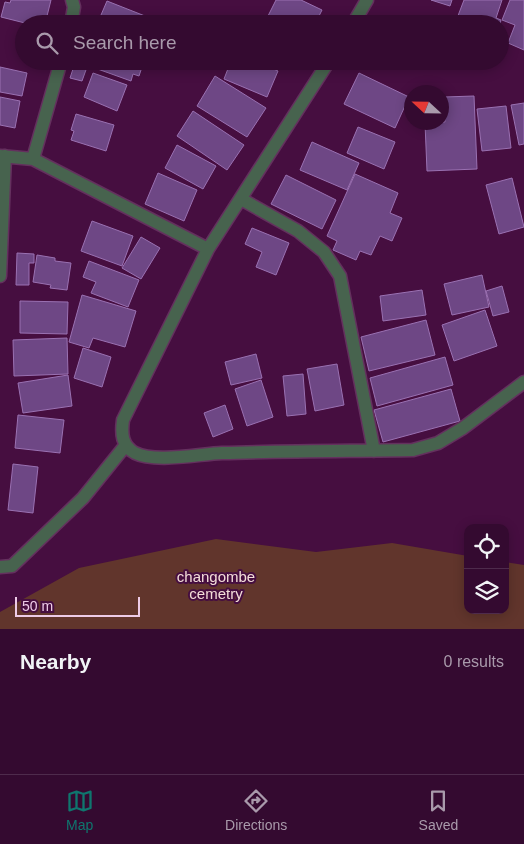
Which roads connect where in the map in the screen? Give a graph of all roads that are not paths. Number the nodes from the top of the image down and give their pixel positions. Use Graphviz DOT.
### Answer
graph roads {
  1 [pos="72,0"];
  2 [pos="367,0"];
  3 [pos="73,15"];
  4 [pos="358,15"];
  5 [pos="58,70"];
  6 [pos="323,70"];
  7 [pos="3,156"];
  8 [pos="33,159"];
  9 [pos="241,199"];
  10 [pos="208,250"];
  11 [pos="0,276"];
  12 [pos="524,382"];
  13 [pos="125,446"];
  14 [pos="374,450"];
  15 [pos="0,568"];
  1 -- 3 [label="street"];
  2 -- 4 [label="street"];
  5 -- 8 [label="street"];
  6 -- 9 [label="street"];
  7 -- 8 [label="street"];
  7 -- 11 [label="street"];
  8 -- 10 [label="street"];
  9 -- 10 [label="street"];
  9 -- 14 [label="street"];
  10 -- 13 [label="street"];
  12 -- 14 [label="street"];
  13 -- 14 [label="street"];
  13 -- 15 [label="street"];
}
